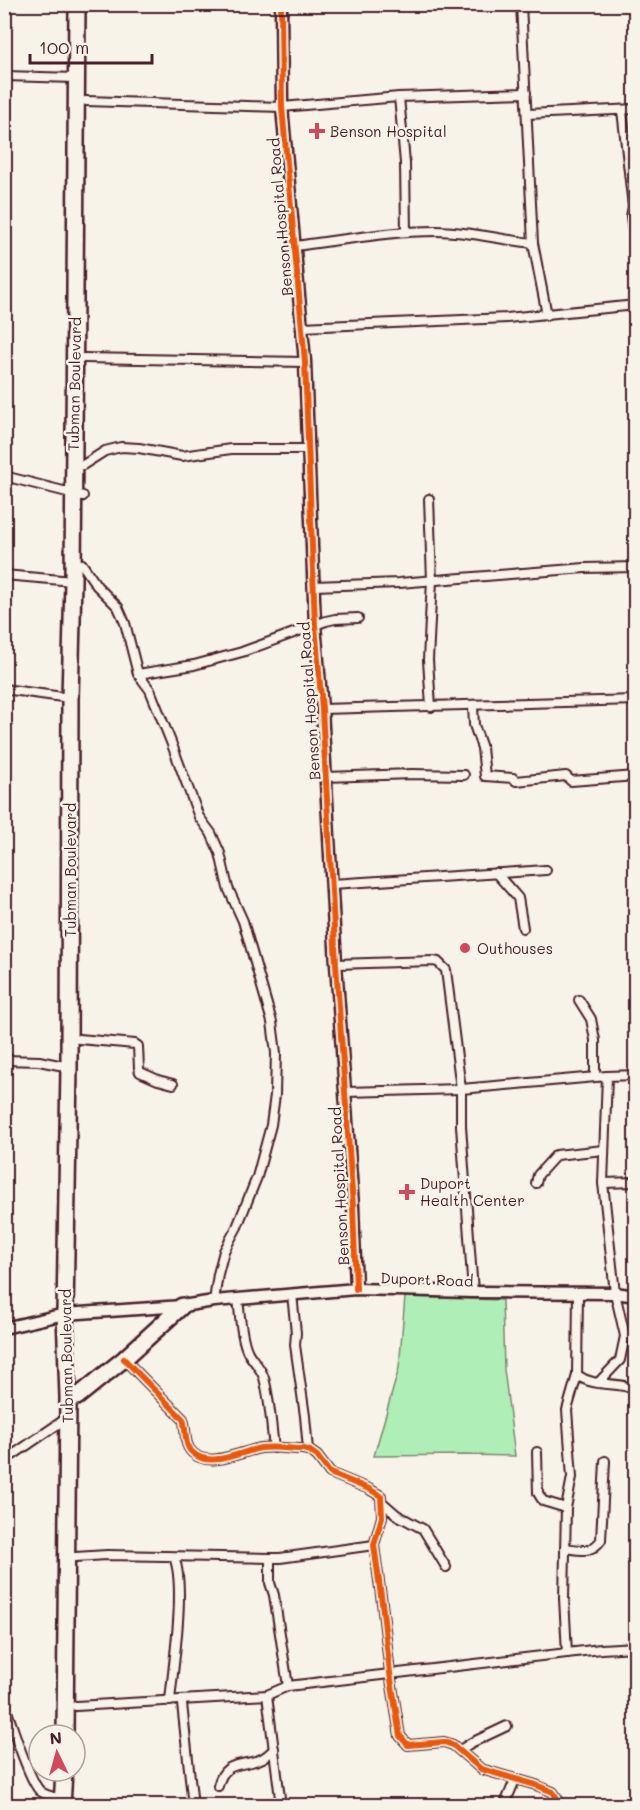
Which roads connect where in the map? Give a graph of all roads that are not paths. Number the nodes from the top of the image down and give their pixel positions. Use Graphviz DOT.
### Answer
graph roads {
  1 [pos="77,4"];
  2 [pos="86,4"];
  3 [pos="281,4"];
  4 [pos="521,4"];
  5 [pos="4,76"];
  6 [pos="76,78"];
  7 [pos="526,93"];
  8 [pos="399,97"];
  9 [pos="86,101"];
  10 [pos="282,107"];
  11 [pos="636,109"];
  12 [pos="622,110"];
  13 [pos="527,114"];
  14 [pos="406,232"];
  15 [pos="533,243"];
  16 [pos="295,246"];
  17 [pos="636,253"];
  18 [pos="636,305"];
  19 [pos="548,315"];
  20 [pos="302,327"];
  21 [pos="84,358"];
  22 [pos="305,362"];
  23 [pos="308,448"];
  24 [pos="83,465"];
  25 [pos="4,476"];
  26 [pos="78,494"];
  27 [pos="429,499"];
  28 [pos="82,564"];
  29 [pos="636,567"];
  30 [pos="4,575"];
  31 [pos="72,580"];
  32 [pos="432,580"];
  33 [pos="314,586"];
  34 [pos="358,618"];
  35 [pos="315,625"];
  36 [pos="138,674"];
  37 [pos="4,689"];
  38 [pos="70,698"];
  39 [pos="636,700"];
  40 [pos="473,706"];
  41 [pos="430,707"];
  42 [pos="322,709"];
  43 [pos="464,775"];
  44 [pos="636,776"];
  45 [pos="326,777"];
  46 [pos="546,870"];
  47 [pos="496,873"];
  48 [pos="332,884"];
  49 [pos="523,928"];
  50 [pos="336,964"];
  51 [pos="579,1000"];
  52 [pos="79,1039"];
  53 [pos="4,1060"];
  54 [pos="69,1066"];
  55 [pos="636,1075"];
  56 [pos="606,1076"];
  57 [pos="595,1077"];
  58 [pos="173,1084"];
  59 [pos="461,1089"];
  60 [pos="346,1092"];
  61 [pos="604,1150"];
  62 [pos="636,1182"];
  63 [pos="536,1184"];
  64 [pos="603,1184"];
  65 [pos="356,1289"];
  66 [pos="473,1292"];
  67 [pos="615,1293"];
  68 [pos="292,1294"];
  69 [pos="578,1294"];
  70 [pos="636,1296"];
  71 [pos="238,1299"];
  72 [pos="214,1301"];
  73 [pos="182,1306"];
  74 [pos="70,1314"];
  75 [pos="4,1328"];
  76 [pos="124,1359"];
  77 [pos="577,1375"];
  78 [pos="598,1383"];
  79 [pos="636,1390"];
  80 [pos="77,1397"];
  81 [pos="67,1418"];
  82 [pos="274,1448"];
  83 [pos="308,1450"];
  84 [pos="537,1452"];
  85 [pos="4,1461"];
  86 [pos="605,1461"];
  87 [pos="382,1502"];
  88 [pos="566,1508"];
  89 [pos="374,1545"];
  90 [pos="565,1548"];
  91 [pos="75,1557"];
  92 [pos="174,1557"];
  93 [pos="270,1558"];
  94 [pos="446,1567"];
  95 [pos="636,1647"];
  96 [pos="567,1653"];
  97 [pos="390,1673"];
  98 [pos="288,1686"];
  99 [pos="267,1695"];
  100 [pos="170,1701"];
  101 [pos="4,1702"];
  102 [pos="182,1704"];
  103 [pos="76,1706"];
  104 [pos="64,1723"];
  105 [pos="75,1723"];
  106 [pos="507,1726"];
  107 [pos="274,1749"];
  108 [pos="460,1750"];
  109 [pos="515,1780"];
  110 [pos="64,1783"];
  111 [pos="71,1783"];
  112 [pos="218,1786"];
  113 [pos="65,1803"];
  114 [pos="193,1806"];
  115 [pos="281,1806"];
  116 [pos="504,1806"];
  117 [pos="562,1806"];
  118 [pos="583,1806"];
  119 [pos="593,1806"];
  1 -- 6 [label="highway, Tubman Boulevard"];
  2 -- 9 [label="highway, Tubman Boulevard"];
  3 -- 10 [label="street, Benson Hospital Road"];
  4 -- 7 [label="street"];
  5 -- 6 [label="street"];
  6 -- 26 [label="highway, Tubman Boulevard"];
  7 -- 8 [label="street"];
  7 -- 13 [label="street"];
  8 -- 10 [label="street"];
  8 -- 14 [label="street"];
  9 -- 10 [label="street"];
  9 -- 21 [label="highway, Tubman Boulevard"];
  10 -- 16 [label="street, Benson Hospital Road"];
  11 -- 12 [label="street"];
  12 -- 13 [label="street"];
  12 -- 17 [label="street"];
  13 -- 15 [label="street"];
  14 -- 15 [label="street"];
  14 -- 16 [label="street"];
  15 -- 19 [label="street"];
  16 -- 20 [label="street, Benson Hospital Road"];
  18 -- 19 [label="street"];
  19 -- 20 [label="street"];
  20 -- 22 [label="street, Benson Hospital Road"];
  21 -- 22 [label="street"];
  21 -- 24 [label="highway, Tubman Boulevard"];
  22 -- 23 [label="street, Benson Hospital Road"];
  23 -- 24 [label="street"];
  23 -- 33 [label="street, Benson Hospital Road"];
  24 -- 26 [label="highway, Tubman Boulevard"];
  25 -- 26 [label="street"];
  26 -- 28 [label="highway, Tubman Boulevard"];
  26 -- 31 [label="highway, Tubman Boulevard"];
  27 -- 32 [label="street"];
  28 -- 36 [label="street"];
  28 -- 52 [label="highway, Tubman Boulevard"];
  29 -- 32 [label="street"];
  30 -- 31 [label="street"];
  31 -- 38 [label="highway, Tubman Boulevard"];
  32 -- 33 [label="street"];
  32 -- 41 [label="street"];
  33 -- 35 [label="street, Benson Hospital Road"];
  34 -- 35 [label="street"];
  35 -- 36 [label="street"];
  35 -- 42 [label="street, Benson Hospital Road"];
  36 -- 72 [label="street"];
  37 -- 38 [label="street"];
  38 -- 54 [label="highway, Tubman Boulevard"];
  39 -- 40 [label="street"];
  40 -- 41 [label="street"];
  40 -- 44 [label="street"];
  41 -- 42 [label="street"];
  42 -- 45 [label="street, Benson Hospital Road"];
  43 -- 45 [label="street"];
  45 -- 48 [label="street, Benson Hospital Road"];
  46 -- 47 [label="street"];
  47 -- 48 [label="street"];
  47 -- 49 [label="street"];
  48 -- 50 [label="street, Benson Hospital Road"];
  50 -- 59 [label="street"];
  50 -- 60 [label="street, Benson Hospital Road"];
  51 -- 57 [label="street"];
  52 -- 58 [label="street"];
  52 -- 74 [label="highway, Tubman Boulevard"];
  53 -- 54 [label="street"];
  54 -- 74 [label="highway, Tubman Boulevard"];
  55 -- 56 [label="street"];
  56 -- 57 [label="street"];
  56 -- 61 [label="street"];
  57 -- 59 [label="street"];
  59 -- 60 [label="street"];
  59 -- 66 [label="street"];
  60 -- 65 [label="street, Benson Hospital Road"];
  61 -- 63 [label="street"];
  61 -- 64 [label="street"];
  62 -- 64 [label="street"];
  64 -- 67 [label="street"];
  65 -- 66 [label="street, Duport Road"];
  65 -- 68 [label="street, Duport Road"];
  66 -- 69 [label="street, Duport Road"];
  67 -- 69 [label="street, Duport Road"];
  67 -- 70 [label="street, Duport Road"];
  67 -- 78 [label="street"];
  68 -- 71 [label="street, Duport Road"];
  68 -- 83 [label="street"];
  69 -- 77 [label="street"];
  71 -- 72 [label="street, Duport Road"];
  71 -- 82 [label="street"];
  72 -- 73 [label="street, Duport Road"];
  73 -- 74 [label="street, Duport Road"];
  73 -- 76 [label="highway"];
  74 -- 75 [label="street, Duport Road"];
  74 -- 80 [label="highway, Tubman Boulevard"];
  74 -- 81 [label="highway, Tubman Boulevard"];
  76 -- 80 [label="highway"];
  76 -- 82 [label="street"];
  77 -- 78 [label="street"];
  77 -- 88 [label="street"];
  78 -- 79 [label="street"];
  80 -- 91 [label="highway, Tubman Boulevard"];
  81 -- 85 [label="street"];
  81 -- 104 [label="highway, Tubman Boulevard"];
  82 -- 83 [label="street"];
  83 -- 87 [label="street"];
  84 -- 88 [label="street"];
  86 -- 90 [label="street"];
  87 -- 89 [label="street"];
  87 -- 94 [label="street"];
  88 -- 90 [label="street"];
  89 -- 93 [label="street"];
  89 -- 97 [label="street"];
  90 -- 96 [label="street"];
  91 -- 92 [label="street"];
  91 -- 103 [label="highway, Tubman Boulevard"];
  92 -- 93 [label="street"];
  92 -- 100 [label="street"];
  93 -- 98 [label="street"];
  95 -- 96 [label="street"];
  96 -- 97 [label="street"];
  97 -- 98 [label="street"];
  97 -- 108 [label="street"];
  98 -- 99 [label="street"];
  99 -- 100 [label="street"];
  99 -- 107 [label="street"];
  100 -- 103 [label="street"];
  101 -- 113 [label="street"];
  102 -- 114 [label="street"];
  103 -- 105 [label="highway, Tubman Boulevard"];
  106 -- 108 [label="street"];
  107 -- 112 [label="street"];
  107 -- 115 [label="street"];
  108 -- 109 [label="street"];
  109 -- 116 [label="street"];
  109 -- 117 [label="street"];
  110 -- 113 [label="highway"];
  111 -- 113 [label="highway"];
  118 -- 119 [label="street"];
}
